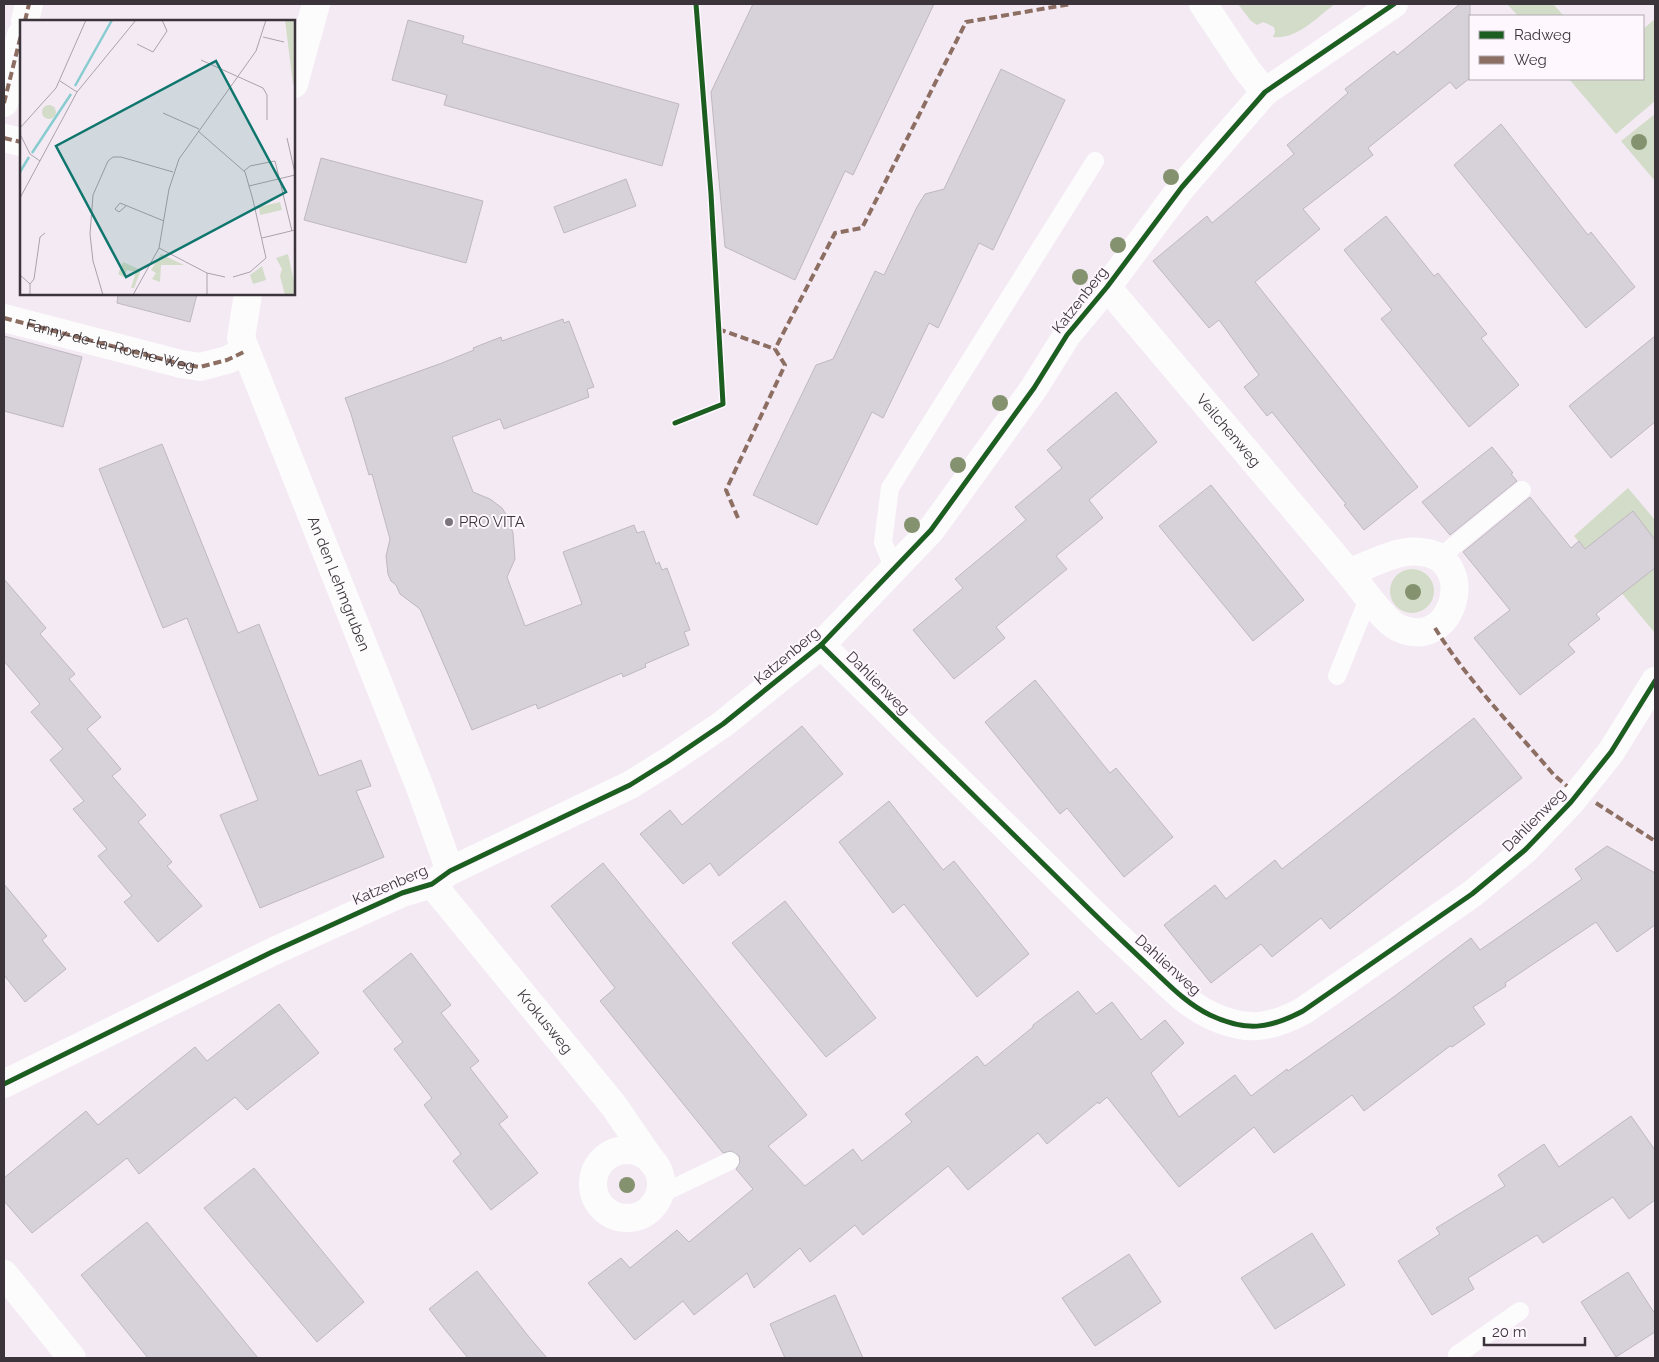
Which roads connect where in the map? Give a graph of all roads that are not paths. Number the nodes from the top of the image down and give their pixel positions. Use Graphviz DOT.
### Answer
graph roads {
  1 [pos="29,4"];
  2 [pos="316,4"];
  3 [pos="1202,4"];
  4 [pos="1394,4"];
  5 [pos="25,20"];
  6 [pos="20,39"];
  7 [pos="295,80"];
  8 [pos="1265,92"];
  9 [pos="4,103"];
  10 [pos="4,138"];
  11 [pos="20,142"];
  12 [pos="1095,160"];
  13 [pos="1107,287"];
  14 [pos="248,295"];
  15 [pos="4,318"];
  16 [pos="246,351"];
  17 [pos="1522,490"];
  18 [pos="1439,558"];
  19 [pos="894,569"];
  20 [pos="1349,574"];
  21 [pos="1369,597"];
  22 [pos="822,645"];
  23 [pos="1337,676"];
  24 [pos="1655,681"];
  25 [pos="441,877"];
  26 [pos="4,1084"];
  27 [pos="730,1161"];
  28 [pos="654,1162"];
  29 [pos="659,1195"];
  30 [pos="4,1274"];
  31 [pos="1520,1312"];
  32 [pos="72,1358"];
  33 [pos="1460,1358"];
  1 -- 5 [label="street"];
  2 -- 7 [label="street"];
  3 -- 8 [label="street"];
  4 -- 8 [label="street, Katzenberg"];
  6 -- 9 [label="street"];
  8 -- 13 [label="street, Katzenberg"];
  10 -- 11 [label="street"];
  12 -- 19 [label="lane"];
  13 -- 19 [label="street, Katzenberg"];
  13 -- 20 [label="street, Veilchenweg"];
  14 -- 16 [label="street, An den Lehmgruben"];
  15 -- 16 [label="street, Fanny-de-la-Roche-Weg"];
  16 -- 25 [label="street, An den Lehmgruben"];
  17 -- 18 [label="lane"];
  18 -- 20 [label="street"];
  18 -- 21 [label="street, Veilchenweg"];
  19 -- 22 [label="street, Katzenberg"];
  20 -- 21 [label="street, Veilchenweg"];
  21 -- 23 [label="lane"];
  22 -- 24 [label="street, Dahlienweg"];
  22 -- 25 [label="street, Katzenberg"];
  25 -- 26 [label="street, Katzenberg"];
  25 -- 28 [label="street, Krokusweg"];
  27 -- 29 [label="lane"];
  28 -- 29 [label="street, Krokusweg"];
  28 -- 29 [label="street"];
  30 -- 32 [label="street"];
  31 -- 33 [label="lane"];
}
